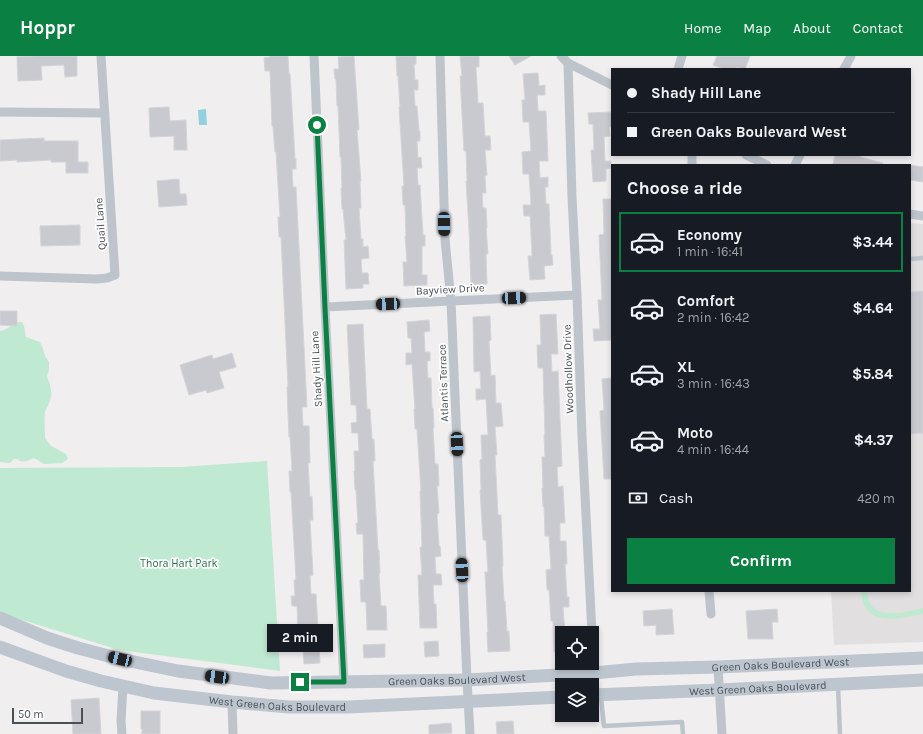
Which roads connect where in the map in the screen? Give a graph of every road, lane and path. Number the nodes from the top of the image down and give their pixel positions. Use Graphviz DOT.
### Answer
graph roads {
  1 [pos="101,56"];
  2 [pos="314,56"];
  3 [pos="440,56"];
  4 [pos="561,56"];
  5 [pos="682,56"];
  6 [pos="851,56"];
  7 [pos="568,63"];
  8 [pos="678,68"];
  9 [pos="845,68"];
  10 [pos="611,84"];
  11 [pos="0,112"];
  12 [pos="105,113"];
  13 [pos="748,156"];
  14 [pos="764,164"];
  15 [pos="911,214"];
  16 [pos="923,216"];
  17 [pos="923,258"];
  18 [pos="911,259"];
  19 [pos="0,276"];
  20 [pos="577,295"];
  21 [pos="451,301"];
  22 [pos="325,308"];
  23 [pos="709,592"];
  24 [pos="710,614"];
  25 [pos="0,618"];
  26 [pos="0,647"];
  27 [pos="923,658"];
  28 [pos="718,667"];
  29 [pos="594,673"];
  30 [pos="467,680"];
  31 [pos="923,680"];
  32 [pos="344,682"];
  33 [pos="838,684"];
  34 [pos="123,686"];
  35 [pos="719,690"];
  36 [pos="599,695"];
  37 [pos="555,697"];
  38 [pos="468,701"];
  39 [pos="232,702"];
  40 [pos="599,704"];
  41 [pos="122,734"];
  42 [pos="233,734"];
  43 [pos="470,734"];
  44 [pos="683,734"];
  45 [pos="722,734"];
  46 [pos="840,734"];
  1 -- 12 [label="street, Quail Lane"];
  2 -- 22 [label="street, Shady Hill Lane"];
  3 -- 21 [label="street, Atlantis Terrace"];
  4 -- 7 [label="street"];
  5 -- 8 [label="street"];
  6 -- 9 [label="street"];
  7 -- 10 [label="street"];
  7 -- 20 [label="street, Woodhollow Drive"];
  11 -- 12 [label="street"];
  12 -- 19 [label="street, Quail Lane"];
  13 -- 14 [label="street"];
  15 -- 16 [label="street"];
  17 -- 18 [label="lane"];
  20 -- 21 [label="street, Bayview Drive"];
  20 -- 29 [label="street, Woodhollow Drive"];
  21 -- 22 [label="street, Bayview Drive"];
  21 -- 30 [label="street, Atlantis Terrace"];
  22 -- 32 [label="street, Shady Hill Lane"];
  23 -- 24 [label="street"];
  25 -- 32 [label="main road, Green Oaks Boulevard West"];
  26 -- 34 [label="main road, West Green Oaks Boulevard"];
  27 -- 28 [label="main road, Green Oaks Boulevard West"];
  28 -- 29 [label="main road, Green Oaks Boulevard West"];
  28 -- 35 [label="street"];
  29 -- 30 [label="main road, Green Oaks Boulevard West"];
  30 -- 32 [label="main road, Green Oaks Boulevard West"];
  30 -- 38 [label="street, Atlantis Terrace"];
  31 -- 33 [label="main road, West Green Oaks Boulevard"];
  33 -- 35 [label="main road, West Green Oaks Boulevard"];
  33 -- 46 [label="lane"];
  34 -- 39 [label="main road, West Green Oaks Boulevard"];
  34 -- 41 [label="street"];
  35 -- 36 [label="main road, West Green Oaks Boulevard"];
  35 -- 45 [label="street"];
  37 -- 38 [label="main road, West Green Oaks Boulevard"];
  38 -- 39 [label="main road, West Green Oaks Boulevard"];
  38 -- 43 [label="street, Atlantis Terrace"];
  39 -- 42 [label="street"];
  40 -- 44 [label="lane"];
}
